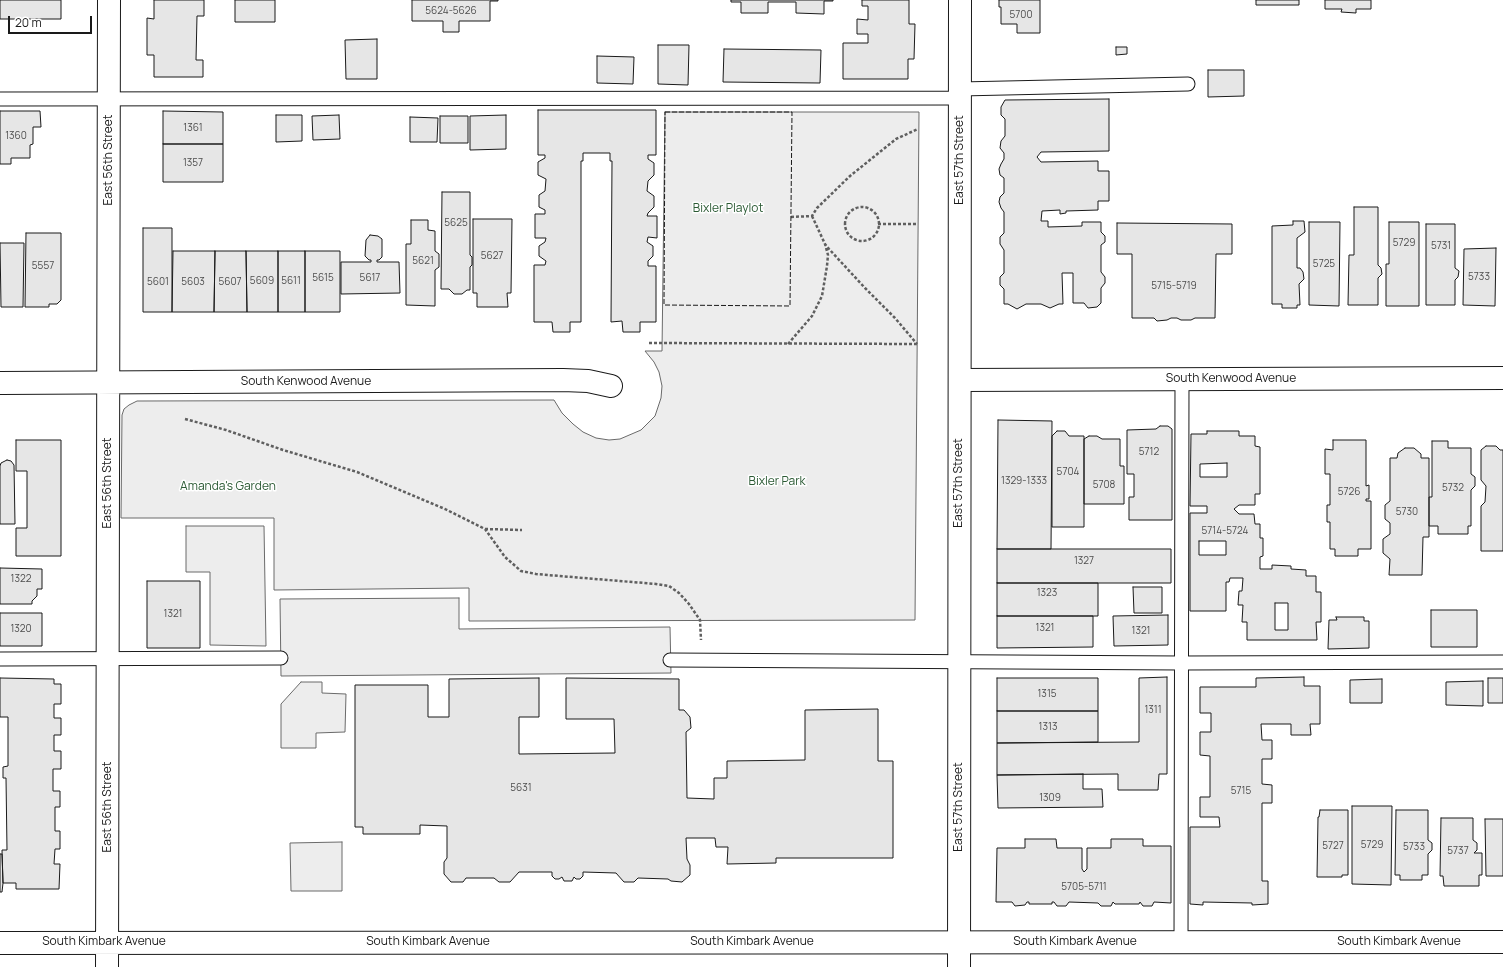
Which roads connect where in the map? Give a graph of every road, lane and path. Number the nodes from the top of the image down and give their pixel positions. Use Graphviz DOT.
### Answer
graph roads {
  1 [pos="109,0"];
  2 [pos="960,0"];
  3 [pos="1188,84"];
  4 [pos="960,93"];
  5 [pos="0,99"];
  6 [pos="109,100"];
  7 [pos="918,129"];
  8 [pos="812,216"];
  9 [pos="791,217"];
  10 [pos="878,224"];
  11 [pos="918,224"];
  12 [pos="825,244"];
  13 [pos="649,343"];
  14 [pos="788,344"];
  15 [pos="1503,378"];
  16 [pos="1182,379"];
  17 [pos="960,380"];
  18 [pos="0,383"];
  19 [pos="108,383"];
  20 [pos="611,386"];
  21 [pos="185,419"];
  22 [pos="485,529"];
  23 [pos="522,530"];
  24 [pos="700,620"];
  25 [pos="108,658"];
  26 [pos="281,658"];
  27 [pos="0,659"];
  28 [pos="670,660"];
  29 [pos="959,662"];
  30 [pos="1503,662"];
  31 [pos="1182,663"];
  32 [pos="0,942"];
  33 [pos="107,942"];
  34 [pos="959,942"];
  35 [pos="1181,942"];
  36 [pos="1503,942"];
  37 [pos="107,967"];
  38 [pos="959,967"];
  1 -- 6 [label="street, East 56th Street"];
  2 -- 4 [label="street, East 57th Street"];
  3 -- 4 [label="lane"];
  4 -- 6 [label="lane"];
  4 -- 17 [label="street, East 57th Street"];
  5 -- 6 [label="lane"];
  6 -- 19 [label="street, East 56th Street"];
  7 -- 8 [label="path"];
  8 -- 9 [label="path"];
  8 -- 12 [label="path"];
  10 -- 10 [label="path"];
  10 -- 11 [label="path"];
  12 -- 14 [label="path"];
  12 -- 14 [label="path"];
  13 -- 14 [label="path"];
  15 -- 16 [label="street, South Kenwood Avenue"];
  16 -- 17 [label="street, South Kenwood Avenue"];
  16 -- 31 [label="lane"];
  17 -- 29 [label="street, East 57th Street"];
  18 -- 19 [label="street, South Kenwood Avenue"];
  19 -- 20 [label="street, South Kenwood Avenue"];
  19 -- 25 [label="street, East 56th Street"];
  21 -- 22 [label="path"];
  22 -- 23 [label="path"];
  22 -- 24 [label="path"];
  25 -- 26 [label="lane"];
  25 -- 27 [label="lane"];
  25 -- 33 [label="street, East 56th Street"];
  28 -- 29 [label="lane"];
  29 -- 31 [label="lane"];
  29 -- 34 [label="street, East 57th Street"];
  30 -- 31 [label="lane"];
  31 -- 35 [label="lane"];
  32 -- 33 [label="street, South Kimbark Avenue"];
  33 -- 34 [label="street, South Kimbark Avenue"];
  33 -- 37 [label="street, East 56th Street"];
  34 -- 35 [label="street, South Kimbark Avenue"];
  34 -- 38 [label="street, East 57th Street"];
  35 -- 36 [label="street, South Kimbark Avenue"];
}
